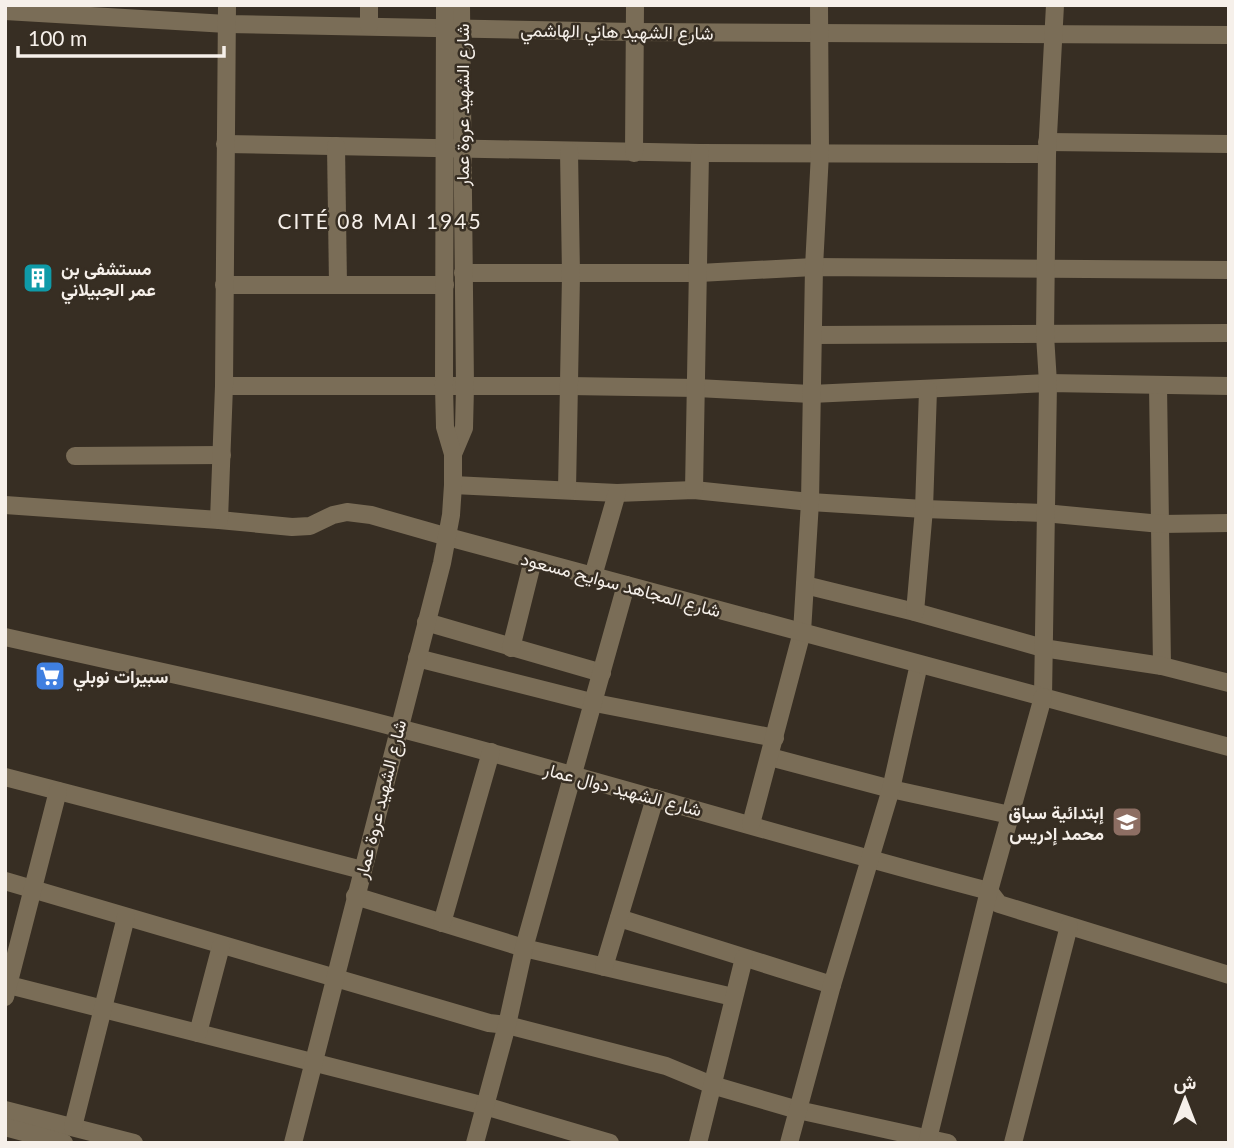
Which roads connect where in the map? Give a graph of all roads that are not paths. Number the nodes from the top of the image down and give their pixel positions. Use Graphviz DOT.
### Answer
graph roads {
  1 [pos="227,5"];
  2 [pos="369,5"];
  3 [pos="444,5"];
  4 [pos="461,5"];
  5 [pos="635,5"];
  6 [pos="819,5"];
  7 [pos="1055,5"];
  8 [pos="74,10"];
  9 [pos="5,11"];
  10 [pos="227,24"];
  11 [pos="369,26"];
  12 [pos="453,28"];
  13 [pos="820,32"];
  14 [pos="634,33"];
  15 [pos="1052,34"];
  16 [pos="1229,35"];
  17 [pos="225,144"];
  18 [pos="1229,144"];
  19 [pos="336,146"];
  20 [pos="453,148"];
  21 [pos="1047,148"];
  22 [pos="569,151"];
  23 [pos="634,153"];
  24 [pos="700,153"];
  25 [pos="820,153"];
  26 [pos="814,267"];
  27 [pos="1047,267"];
  28 [pos="1229,270"];
  29 [pos="699,273"];
  30 [pos="463,274"];
  31 [pos="571,275"];
  32 [pos="224,285"];
  33 [pos="338,285"];
  34 [pos="445,285"];
  35 [pos="1229,333"];
  36 [pos="814,335"];
  37 [pos="1045,335"];
  38 [pos="1048,383"];
  39 [pos="1158,385"];
  40 [pos="224,386"];
  41 [pos="569,386"];
  42 [pos="1229,386"];
  43 [pos="444,387"];
  44 [pos="465,387"];
  45 [pos="697,388"];
  46 [pos="928,390"];
  47 [pos="811,394"];
  48 [pos="453,454"];
  49 [pos="222,455"];
  50 [pos="75,456"];
  51 [pos="453,485"];
  52 [pos="567,490"];
  53 [pos="694,490"];
  54 [pos="617,493"];
  55 [pos="810,502"];
  56 [pos="5,505"];
  57 [pos="924,509"];
  58 [pos="1044,513"];
  59 [pos="219,520"];
  60 [pos="1229,523"];
  61 [pos="1161,524"];
  62 [pos="448,537"];
  63 [pos="533,560"];
  64 [pos="593,576"];
  65 [pos="626,585"];
  66 [pos="804,585"];
  67 [pos="915,612"];
  68 [pos="426,622"];
  69 [pos="802,632"];
  70 [pos="5,637"];
  71 [pos="511,648"];
  72 [pos="1043,648"];
  73 [pos="417,658"];
  74 [pos="919,664"];
  75 [pos="1162,666"];
  76 [pos="602,673"];
  77 [pos="1229,683"];
  78 [pos="1043,697"];
  79 [pos="595,703"];
  80 [pos="399,728"];
  81 [pos="775,738"];
  82 [pos="1229,747"];
  83 [pos="491,752"];
  84 [pos="770,757"];
  85 [pos="572,775"];
  86 [pos="5,777"];
  87 [pos="891,789"];
  88 [pos="58,791"];
  89 [pos="655,798"];
  90 [pos="1010,815"];
  91 [pos="751,824"];
  92 [pos="870,860"];
  93 [pos="362,870"];
  94 [pos="5,881"];
  95 [pos="34,889"];
  96 [pos="989,891"];
  97 [pos="355,896"];
  98 [pos="126,917"];
  99 [pos="619,918"];
  100 [pos="442,923"];
  101 [pos="1069,926"];
  102 [pos="221,946"];
  103 [pos="524,948"];
  104 [pos="744,958"];
  105 [pos="604,967"];
  106 [pos="1229,975"];
  107 [pos="334,979"];
  108 [pos="832,985"];
  109 [pos="6,989"];
  110 [pos="733,997"];
  111 [pos="104,1010"];
  112 [pos="507,1025"];
  113 [pos="198,1033"];
  114 [pos="314,1063"];
  115 [pos="712,1085"];
  116 [pos="485,1106"];
  117 [pos="5,1110"];
  118 [pos="798,1110"];
  119 [pos="5,1127"];
  120 [pos="69,1135"];
  121 [pos="928,1140"];
  122 [pos="134,1143"];
  123 [pos="293,1143"];
  124 [pos="475,1143"];
  125 [pos="610,1143"];
  126 [pos="698,1143"];
  127 [pos="789,1143"];
  128 [pos="948,1143"];
  129 [pos="1013,1143"];
  1 -- 10 [label="street"];
  2 -- 11 [label="street"];
  3 -- 12 [label="street, شارع الشهيد عروة عمار"];
  4 -- 12 [label="street, شارع الشهيد عروة عمار"];
  5 -- 14 [label="street"];
  6 -- 13 [label="street"];
  7 -- 15 [label="street"];
  8 -- 9 [label="street, شارع الشهيد هاني الهاشمي"];
  8 -- 10 [label="street, شارع الشهيد هاني الهاشمي"];
  10 -- 11 [label="street, شارع الشهيد هاني الهاشمي"];
  10 -- 17 [label="street"];
  11 -- 12 [label="street, شارع الشهيد هاني الهاشمي"];
  12 -- 14 [label="street, شارع الشهيد هاني الهاشمي"];
  12 -- 20 [label="street, شارع الشهيد عروة عمار"];
  13 -- 14 [label="street, شارع الشهيد هاني الهاشمي"];
  13 -- 15 [label="street, شارع الشهيد هاني الهاشمي"];
  13 -- 25 [label="street"];
  14 -- 23 [label="street"];
  15 -- 16 [label="street, شارع الشهيد هاني الهاشمي"];
  15 -- 21 [label="street"];
  17 -- 19 [label="street"];
  17 -- 32 [label="street"];
  18 -- 21 [label="street"];
  19 -- 20 [label="street"];
  19 -- 33 [label="street"];
  20 -- 22 [label="street"];
  20 -- 30 [label="street, شارع الشهيد عروة عمار"];
  20 -- 34 [label="street, شارع الشهيد عروة عمار"];
  21 -- 25 [label="street"];
  21 -- 27 [label="street"];
  22 -- 23 [label="street"];
  22 -- 31 [label="street"];
  23 -- 24 [label="street"];
  24 -- 25 [label="street"];
  24 -- 29 [label="street"];
  25 -- 26 [label="street"];
  26 -- 27 [label="street"];
  26 -- 29 [label="street"];
  26 -- 36 [label="street"];
  27 -- 28 [label="street"];
  27 -- 37 [label="street"];
  29 -- 31 [label="street"];
  29 -- 45 [label="street"];
  30 -- 31 [label="street"];
  30 -- 44 [label="street, شارع الشهيد عروة عمار"];
  31 -- 41 [label="street"];
  32 -- 33 [label="street"];
  32 -- 40 [label="street"];
  33 -- 34 [label="street"];
  34 -- 43 [label="street, شارع الشهيد عروة عمار"];
  35 -- 37 [label="street"];
  36 -- 37 [label="street"];
  36 -- 47 [label="street"];
  37 -- 38 [label="street"];
  38 -- 39 [label="street"];
  38 -- 46 [label="street"];
  38 -- 58 [label="street"];
  39 -- 42 [label="street"];
  39 -- 61 [label="street"];
  40 -- 43 [label="street"];
  40 -- 49 [label="street"];
  41 -- 44 [label="street"];
  41 -- 45 [label="street"];
  41 -- 52 [label="street"];
  43 -- 44 [label="street"];
  43 -- 48 [label="street, شارع الشهيد عروة عمار"];
  44 -- 48 [label="street, شارع الشهيد عروة عمار"];
  45 -- 47 [label="street"];
  45 -- 53 [label="street"];
  46 -- 47 [label="street"];
  46 -- 57 [label="street"];
  47 -- 55 [label="street"];
  48 -- 51 [label="street, شارع الشهيد عروة عمار"];
  49 -- 50 [label="street"];
  49 -- 59 [label="street"];
  51 -- 52 [label="street"];
  51 -- 62 [label="street, شارع الشهيد عروة عمار"];
  52 -- 54 [label="street"];
  53 -- 54 [label="street"];
  53 -- 55 [label="street"];
  54 -- 64 [label="street"];
  55 -- 57 [label="street"];
  55 -- 66 [label="street"];
  56 -- 59 [label="street, شارع المجاهد سوايح مسعود"];
  57 -- 58 [label="street"];
  57 -- 67 [label="street"];
  58 -- 61 [label="street"];
  58 -- 72 [label="street"];
  59 -- 62 [label="street, شارع المجاهد سوايح مسعود"];
  60 -- 61 [label="street"];
  61 -- 75 [label="street"];
  62 -- 63 [label="street, شارع المجاهد سوايح مسعود"];
  62 -- 68 [label="street, شارع الشهيد عروة عمار"];
  63 -- 64 [label="street, شارع المجاهد سوايح مسعود"];
  63 -- 71 [label="street"];
  64 -- 65 [label="street, شارع المجاهد سوايح مسعود"];
  65 -- 69 [label="street, شارع المجاهد سوايح مسعود"];
  65 -- 76 [label="street"];
  66 -- 67 [label="street"];
  66 -- 69 [label="street"];
  67 -- 72 [label="street"];
  68 -- 71 [label="street"];
  68 -- 73 [label="street, شارع الشهيد عروة عمار"];
  69 -- 74 [label="street, شارع المجاهد سوايح مسعود"];
  69 -- 81 [label="street"];
  70 -- 80 [label="street, شارع الشهيد دوال عمار"];
  71 -- 76 [label="street"];
  72 -- 75 [label="street"];
  72 -- 78 [label="street"];
  73 -- 79 [label="street"];
  73 -- 80 [label="street, شارع الشهيد عروة عمار"];
  74 -- 78 [label="street, شارع المجاهد سوايح مسعود"];
  74 -- 87 [label="street"];
  75 -- 77 [label="street"];
  76 -- 79 [label="street"];
  78 -- 82 [label="street, شارع المجاهد سوايح مسعود"];
  78 -- 90 [label="street"];
  79 -- 81 [label="street"];
  79 -- 85 [label="street"];
  80 -- 83 [label="street, شارع الشهيد دوال عمار"];
  80 -- 93 [label="street, شارع الشهيد عروة عمار"];
  81 -- 84 [label="street"];
  83 -- 85 [label="street, شارع الشهيد دوال عمار"];
  83 -- 100 [label="street"];
  84 -- 87 [label="street"];
  84 -- 91 [label="street"];
  85 -- 89 [label="street, شارع الشهيد دوال عمار"];
  85 -- 103 [label="street"];
  86 -- 88 [label="street"];
  87 -- 90 [label="street"];
  87 -- 92 [label="street"];
  88 -- 93 [label="street"];
  88 -- 95 [label="street"];
  89 -- 91 [label="street, شارع الشهيد دوال عمار"];
  89 -- 99 [label="street"];
  90 -- 96 [label="street"];
  91 -- 92 [label="street, شارع الشهيد دوال عمار"];
  92 -- 96 [label="street, شارع الشهيد دوال عمار"];
  92 -- 108 [label="street"];
  93 -- 97 [label="street, شارع الشهيد عروة عمار"];
  94 -- 95 [label="street"];
  95 -- 98 [label="street"];
  95 -- 109 [label="street"];
  96 -- 101 [label="street, شارع الشهيد دوال عمار"];
  96 -- 121 [label="street"];
  97 -- 100 [label="street"];
  97 -- 107 [label="street, شارع الشهيد عروة عمار"];
  98 -- 102 [label="street"];
  98 -- 111 [label="street"];
  99 -- 104 [label="street"];
  99 -- 105 [label="street"];
  100 -- 103 [label="street"];
  101 -- 106 [label="street, شارع الشهيد دوال عمار"];
  101 -- 129 [label="street"];
  102 -- 107 [label="street"];
  102 -- 113 [label="street"];
  103 -- 105 [label="street"];
  103 -- 112 [label="street"];
  104 -- 108 [label="street"];
  104 -- 110 [label="street"];
  105 -- 110 [label="street"];
  107 -- 112 [label="street"];
  107 -- 114 [label="street, شارع الشهيد عروة عمار"];
  108 -- 118 [label="street"];
  109 -- 111 [label="street"];
  110 -- 115 [label="street"];
  111 -- 113 [label="street"];
  111 -- 120 [label="street"];
  112 -- 115 [label="street"];
  112 -- 116 [label="street"];
  113 -- 114 [label="street"];
  114 -- 116 [label="street"];
  114 -- 123 [label="street, شارع الشهيد عروة عمار"];
  115 -- 118 [label="street"];
  115 -- 126 [label="street"];
  116 -- 124 [label="street"];
  116 -- 125 [label="street"];
  117 -- 120 [label="street"];
  118 -- 121 [label="street"];
  118 -- 127 [label="street"];
  119 -- 120 [label="street"];
  120 -- 122 [label="street"];
  121 -- 128 [label="street"];
}
